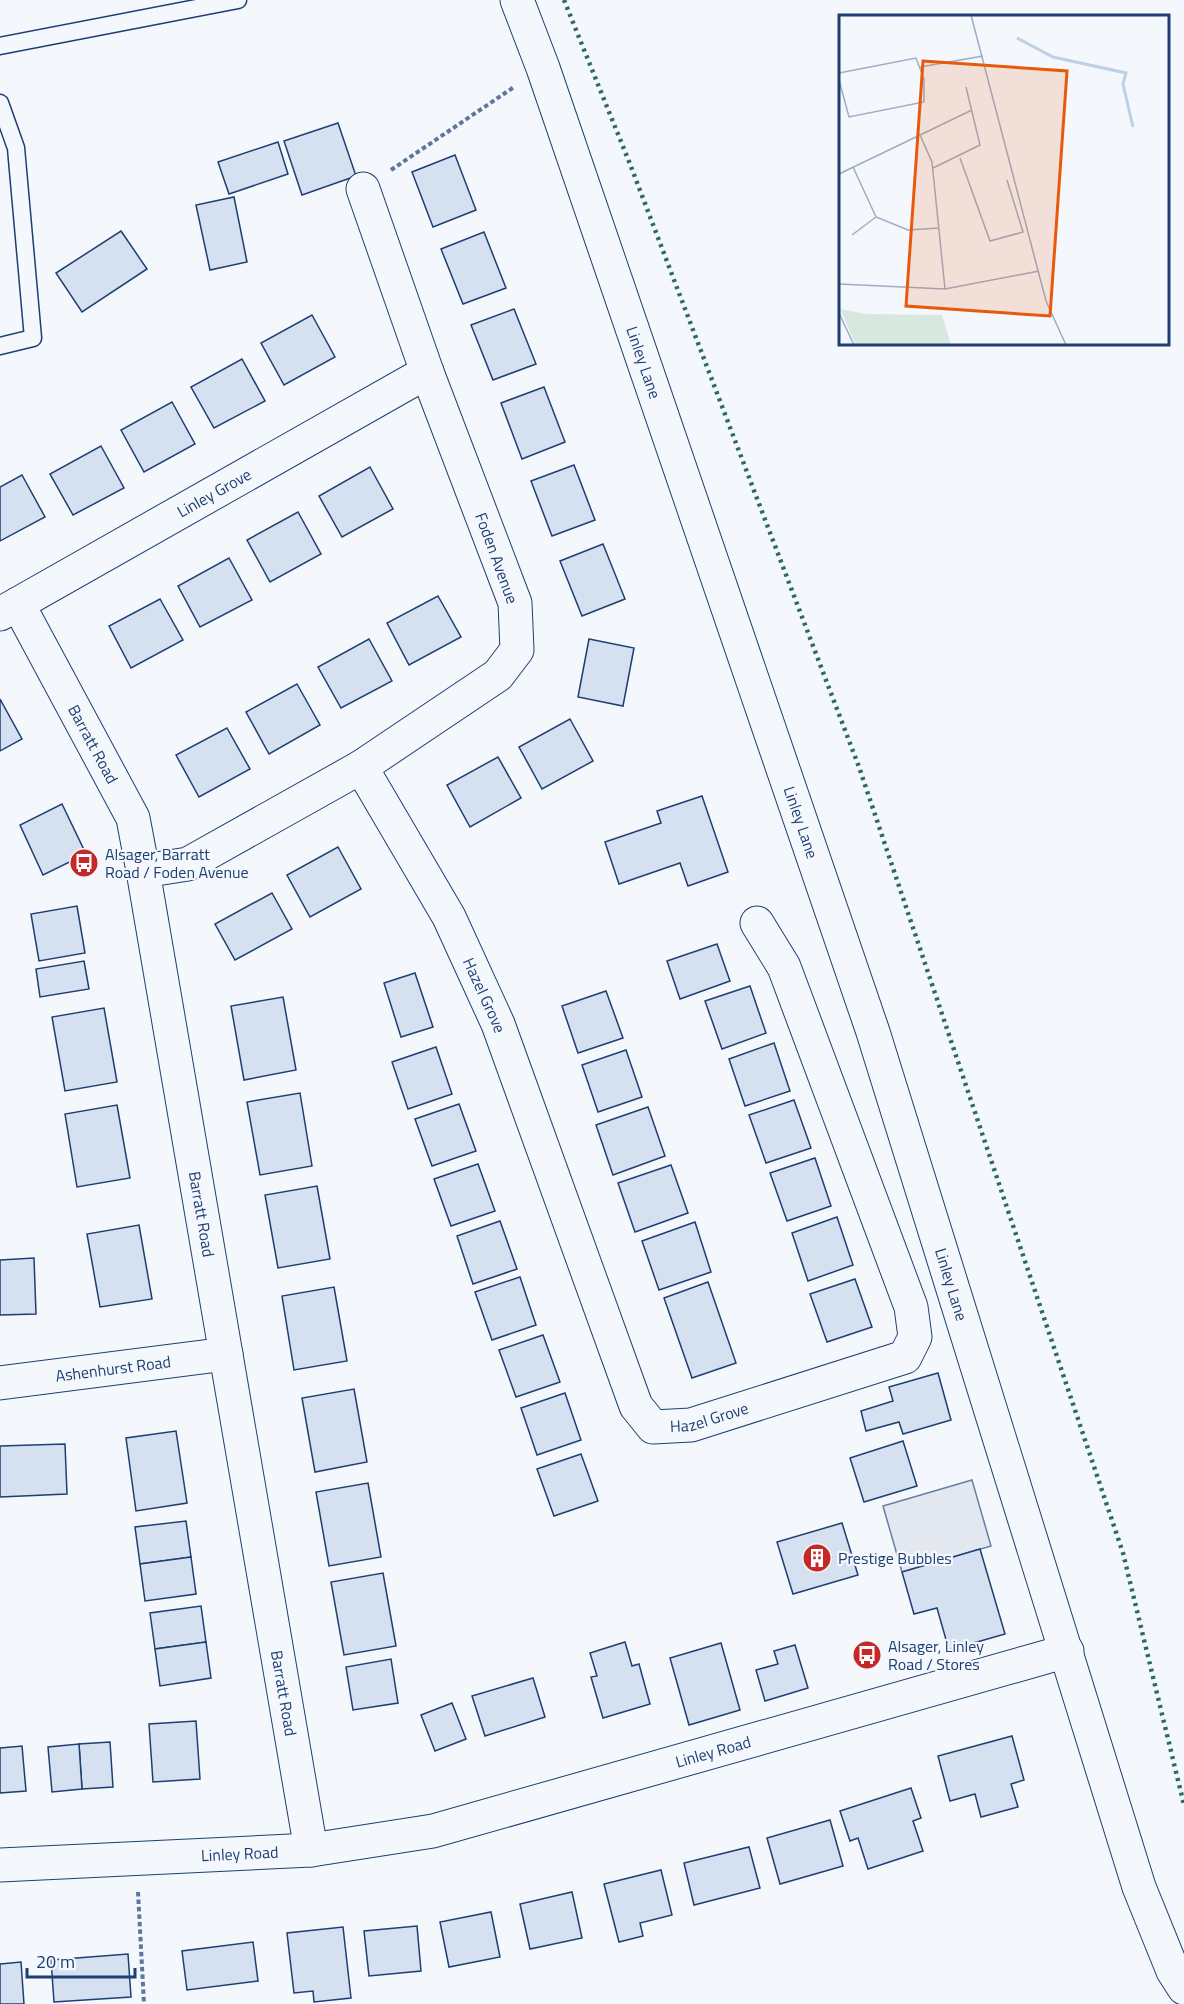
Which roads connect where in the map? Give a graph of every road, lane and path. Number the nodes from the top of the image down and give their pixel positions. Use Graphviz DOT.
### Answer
graph roads {
  1 [pos="238,0"];
  2 [pos="517,0"];
  3 [pos="0,46"];
  4 [pos="543,68"];
  5 [pos="0,103"];
  6 [pos="363,189"];
  7 [pos="0,346"];
  8 [pos="427,372"];
  9 [pos="9,609"];
  10 [pos="362,767"];
  11 [pos="143,871"];
  12 [pos="757,923"];
  13 [pos="226,1354"];
  14 [pos="0,1383"];
  15 [pos="1067,1651"];
  16 [pos="311,1850"];
  17 [pos="136,1858"];
  18 [pos="0,1865"];
  19 [pos="1184,1988"];
  20 [pos="144,2004"];
  1 -- 3 [label="lane"];
  2 -- 4 [label="street, Linley Lane"];
  4 -- 6 [label="path"];
  4 -- 15 [label="street, Linley Lane"];
  5 -- 7 [label="lane"];
  6 -- 8 [label="street, Foden Avenue"];
  8 -- 9 [label="street, Linley Grove"];
  8 -- 10 [label="street, Foden Avenue"];
  9 -- 11 [label="street, Barratt Road"];
  10 -- 11 [label="street, Foden Avenue"];
  10 -- 12 [label="street, Hazel Grove"];
  11 -- 13 [label="street, Barratt Road"];
  13 -- 14 [label="street, Ashenhurst Road"];
  13 -- 16 [label="street, Barratt Road"];
  15 -- 16 [label="street, Linley Road"];
  15 -- 19 [label="street"];
  16 -- 17 [label="street, Linley Road"];
  17 -- 18 [label="street, Linley Road"];
  17 -- 20 [label="path"];
}
